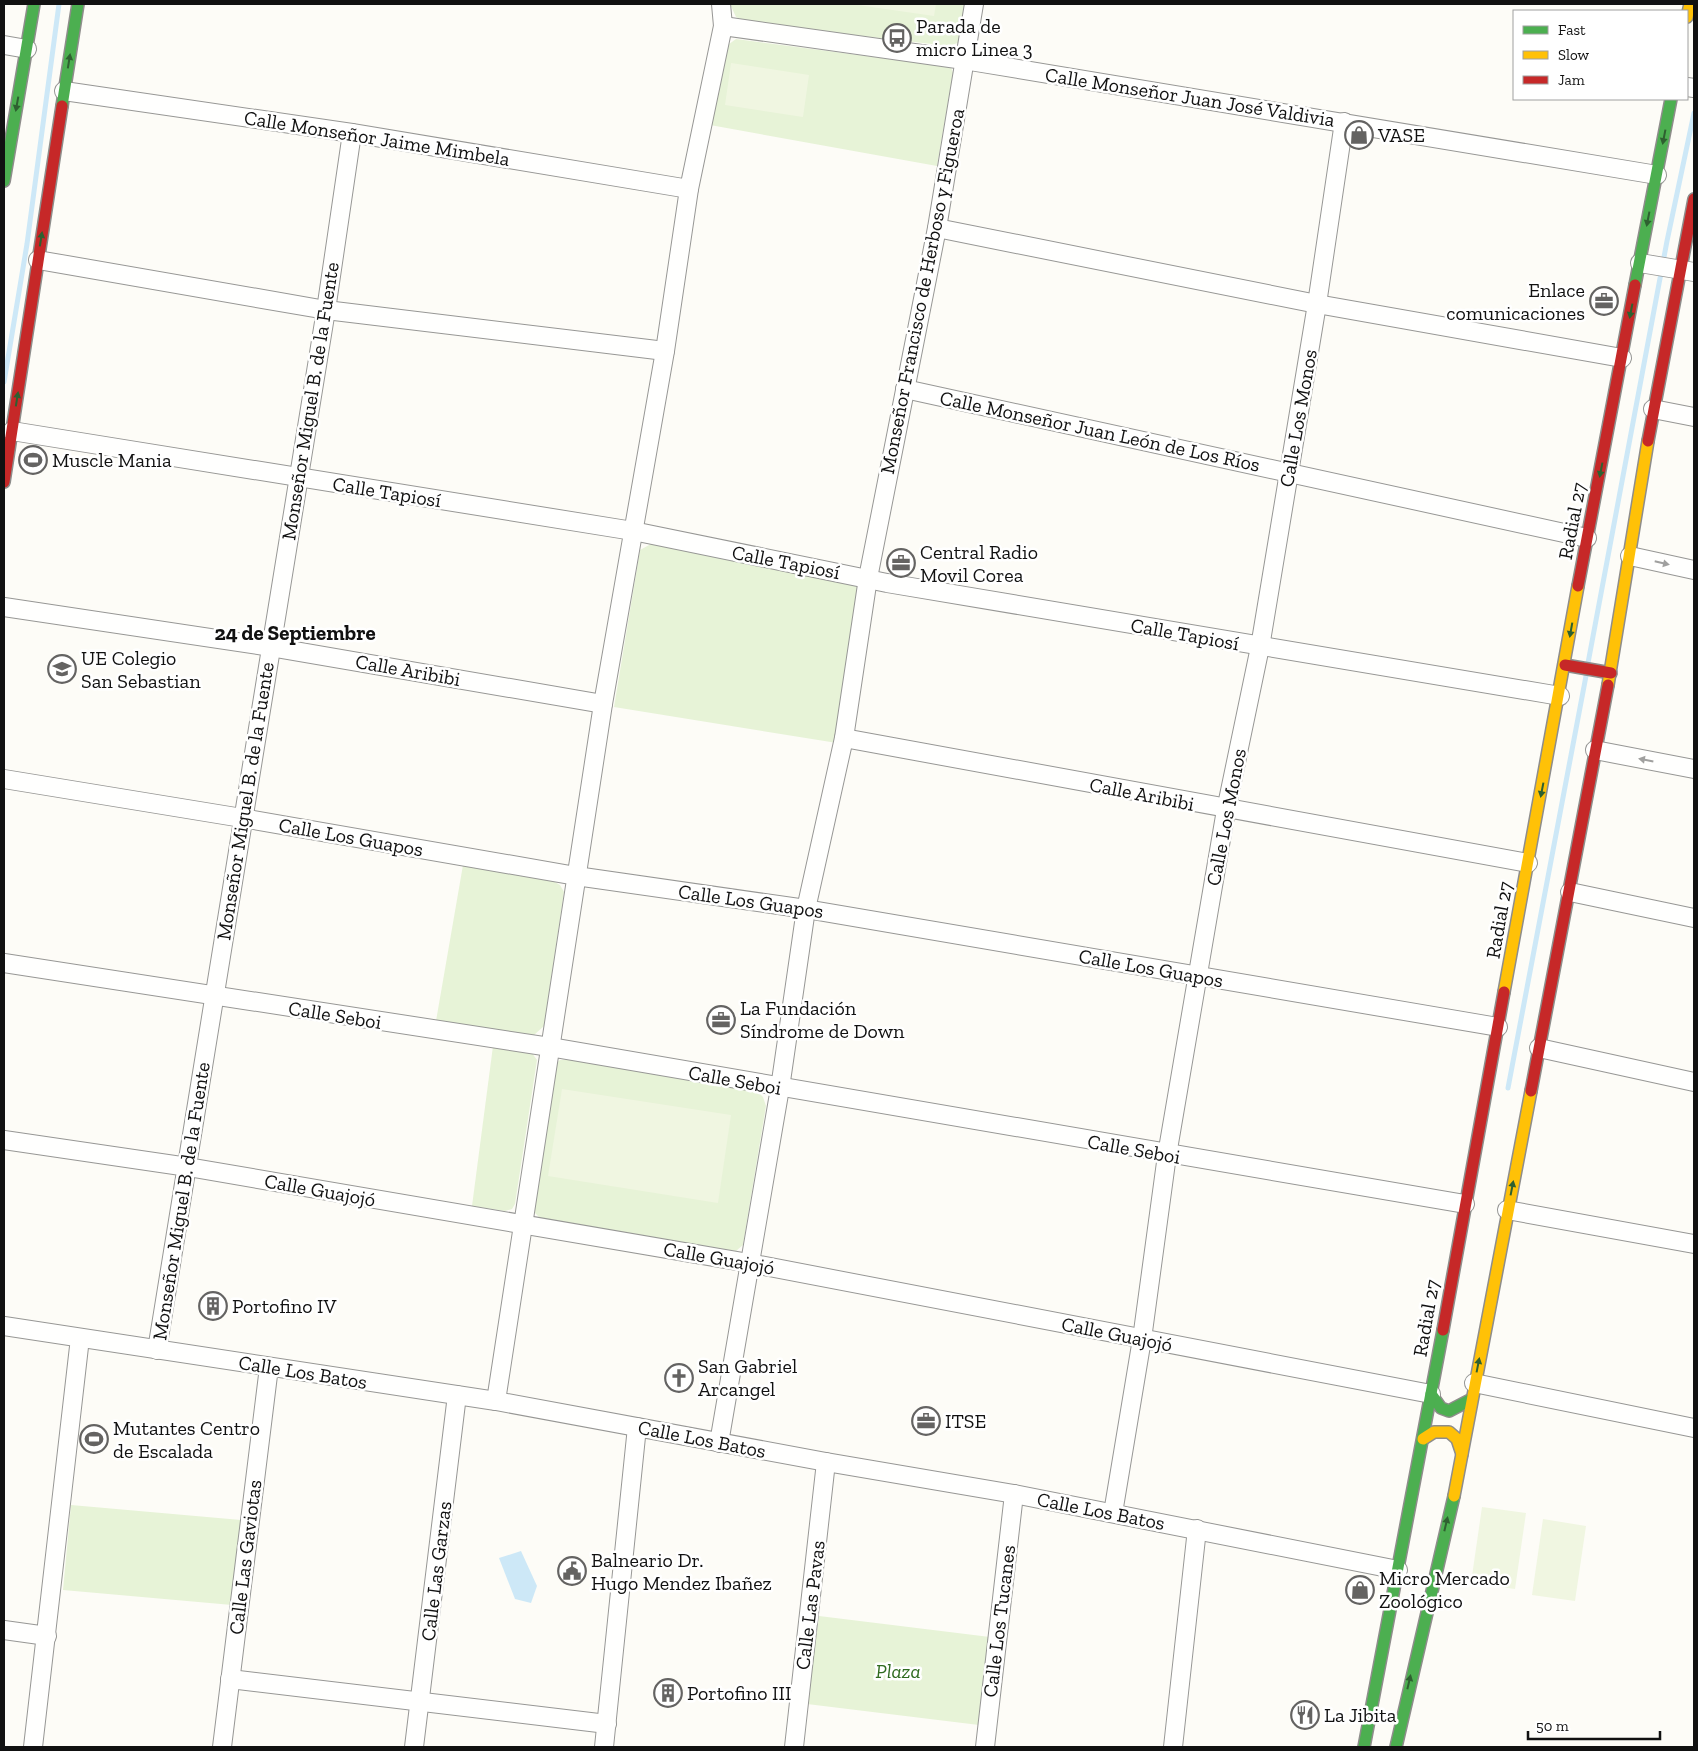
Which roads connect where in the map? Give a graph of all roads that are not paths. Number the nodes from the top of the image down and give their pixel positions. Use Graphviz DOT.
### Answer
graph roads {
  1 [pos="34,4"];
  2 [pos="78,4"];
  3 [pos="721,4"];
  4 [pos="974,4"];
  5 [pos="723,26"];
  6 [pos="4,45"];
  7 [pos="27,49"];
  8 [pos="964,60"];
  9 [pos="64,91"];
  10 [pos="1671,100"];
  11 [pos="1344,122"];
  12 [pos="352,133"];
  13 [pos="1657,175"];
  14 [pos="4,181"];
  15 [pos="689,189"];
  16 [pos="1694,199"];
  17 [pos="937,228"];
  18 [pos="38,260"];
  19 [pos="1643,263"];
  20 [pos="1681,270"];
  21 [pos="1317,304"];
  22 [pos="326,310"];
  23 [pos="665,351"];
  24 [pos="1622,358"];
  25 [pos="905,389"];
  26 [pos="1653,409"];
  27 [pos="1694,417"];
  28 [pos="12,431"];
  29 [pos="1288,472"];
  30 [pos="298,478"];
  31 [pos="4,482"];
  32 [pos="633,531"];
  33 [pos="1587,538"];
  34 [pos="1630,556"];
  35 [pos="1694,570"];
  36 [pos="868,578"];
  37 [pos="4,607"];
  38 [pos="270,647"];
  39 [pos="1260,647"];
  40 [pos="1570,666"];
  41 [pos="1610,673"];
  42 [pos="1560,696"];
  43 [pos="604,704"];
  44 [pos="844,738"];
  45 [pos="1595,750"];
  46 [pos="1694,769"];
  47 [pos="4,779"];
  48 [pos="1226,810"];
  49 [pos="242,818"];
  50 [pos="1528,863"];
  51 [pos="576,876"];
  52 [pos="1570,892"];
  53 [pos="806,909"];
  54 [pos="1694,918"];
  55 [pos="4,963"];
  56 [pos="1198,976"];
  57 [pos="213,997"];
  58 [pos="1498,1027"];
  59 [pos="550,1047"];
  60 [pos="1538,1048"];
  61 [pos="1694,1082"];
  62 [pos="780,1088"];
  63 [pos="4,1140"];
  64 [pos="1167,1155"];
  65 [pos="188,1167"];
  66 [pos="1465,1204"];
  67 [pos="1508,1210"];
  68 [pos="522,1226"];
  69 [pos="1694,1244"];
  70 [pos="748,1263"];
  71 [pos="4,1326"];
  72 [pos="80,1338"];
  73 [pos="1142,1339"];
  74 [pos="157,1350"];
  75 [pos="269,1367"];
  76 [pos="1473,1391"];
  77 [pos="1431,1394"];
  78 [pos="457,1395"];
  79 [pos="496,1401"];
  80 [pos="637,1427"];
  81 [pos="1694,1428"];
  82 [pos="1423,1439"];
  83 [pos="719,1443"];
  84 [pos="1462,1454"];
  85 [pos="826,1462"];
  86 [pos="1014,1494"];
  87 [pos="1113,1512"];
  88 [pos="1197,1529"];
  89 [pos="1398,1570"];
  90 [pos="4,1630"];
  91 [pos="47,1636"];
  92 [pos="1379,1673"];
  93 [pos="230,1679"];
  94 [pos="420,1700"];
  95 [pos="1401,1718"];
  96 [pos="607,1724"];
  97 [pos="1409,1741"];
  98 [pos="33,1747"];
  99 [pos="222,1747"];
  100 [pos="414,1747"];
  101 [pos="604,1747"];
  102 [pos="794,1747"];
  103 [pos="984,1747"];
  104 [pos="1173,1747"];
  105 [pos="1364,1747"];
  106 [pos="1396,1747"];
  1 -- 7 [label="street"];
  9 -- 2 [label="street, one-way"];
  3 -- 5 [label="street"];
  4 -- 8 [label="street, Monseñor Francisco de Herboso y Figueroa"];
  5 -- 8 [label="street, Calle Monseñor Juan José Valdivia"];
  5 -- 15 [label="street"];
  6 -- 7 [label="street"];
  7 -- 14 [label="street, one-way"];
  8 -- 11 [label="street, Calle Monseñor Juan José Valdivia"];
  8 -- 17 [label="street, Monseñor Francisco de Herboso y Figueroa"];
  9 -- 12 [label="street, Calle Monseñor Jaime Mimbela"];
  18 -- 9 [label="street, one-way"];
  10 -- 13 [label="street, Radial 27, one-way"];
  11 -- 13 [label="street, Calle Monseñor Juan José Valdivia"];
  11 -- 21 [label="street, Calle Los Monos"];
  12 -- 15 [label="street, Calle Monseñor Jaime Mimbela"];
  12 -- 22 [label="street, Monseñor Miguel B. de la Fuente"];
  13 -- 19 [label="street, Radial 27, one-way"];
  15 -- 23 [label="street"];
  16 -- 20 [label="street"];
  17 -- 21 [label="street"];
  17 -- 25 [label="street, Monseñor Francisco de Herboso y Figueroa"];
  18 -- 22 [label="street"];
  28 -- 18 [label="street, one-way"];
  19 -- 20 [label="street"];
  19 -- 24 [label="street, Radial 27, one-way"];
  20 -- 26 [label="street"];
  21 -- 24 [label="street"];
  21 -- 29 [label="street, Calle Los Monos"];
  22 -- 23 [label="street"];
  22 -- 30 [label="street, Monseñor Miguel B. de la Fuente"];
  23 -- 32 [label="street"];
  24 -- 33 [label="street, Radial 27, one-way"];
  25 -- 29 [label="street, Calle Monseñor Juan León de Los Ríos"];
  25 -- 36 [label="street, Monseñor Francisco de Herboso y Figueroa"];
  26 -- 27 [label="street"];
  26 -- 34 [label="street"];
  28 -- 30 [label="street, Calle Tapiosí"];
  28 -- 31 [label="street"];
  29 -- 33 [label="street, Calle Monseñor Juan León de Los Ríos"];
  29 -- 39 [label="street, Calle Los Monos"];
  30 -- 32 [label="street, Calle Tapiosí"];
  30 -- 38 [label="street, Monseñor Miguel B. de la Fuente"];
  32 -- 36 [label="street, Calle Tapiosí"];
  32 -- 43 [label="street"];
  33 -- 40 [label="street, Radial 27, one-way"];
  34 -- 35 [label="street, one-way"];
  34 -- 41 [label="street"];
  36 -- 39 [label="street, Calle Tapiosí"];
  36 -- 44 [label="street, Monseñor Francisco de Herboso y Figueroa"];
  37 -- 38 [label="street, Calle Aribibi"];
  38 -- 43 [label="street, Calle Aribibi"];
  38 -- 49 [label="street, Monseñor Miguel B. de la Fuente"];
  39 -- 42 [label="street, Calle Tapiosí"];
  39 -- 48 [label="street, Calle Los Monos"];
  40 -- 41 [label="street"];
  40 -- 42 [label="street, Radial 27"];
  41 -- 45 [label="street"];
  42 -- 50 [label="street, Radial 27, one-way"];
  43 -- 51 [label="street"];
  44 -- 48 [label="street, Calle Aribibi"];
  44 -- 53 [label="street, Monseñor Francisco de Herboso y Figueroa"];
  46 -- 45 [label="street, one-way"];
  45 -- 52 [label="street"];
  47 -- 49 [label="street, Calle Los Guapos"];
  48 -- 50 [label="street, Calle Aribibi"];
  48 -- 56 [label="street, Calle Los Monos"];
  49 -- 51 [label="street, Calle Los Guapos"];
  49 -- 57 [label="street, Monseñor Miguel B. de la Fuente"];
  50 -- 58 [label="street, Radial 27"];
  51 -- 53 [label="street, Calle Los Guapos"];
  51 -- 59 [label="street"];
  52 -- 54 [label="street"];
  52 -- 60 [label="street"];
  53 -- 56 [label="street, Calle Los Guapos"];
  53 -- 62 [label="street, Monseñor Francisco de Herboso y Figueroa"];
  55 -- 57 [label="street, Calle Seboi"];
  56 -- 58 [label="street, Calle Los Guapos"];
  56 -- 64 [label="street, Calle Los Monos"];
  57 -- 59 [label="street, Calle Seboi"];
  57 -- 65 [label="street, Monseñor Miguel B. de la Fuente"];
  58 -- 66 [label="street, Radial 27"];
  59 -- 62 [label="street, Calle Seboi"];
  59 -- 68 [label="street"];
  60 -- 61 [label="street"];
  67 -- 60 [label="street, one-way"];
  62 -- 64 [label="street, Calle Seboi"];
  62 -- 70 [label="street, Monseñor Francisco de Herboso y Figueroa"];
  63 -- 65 [label="street, Calle Guajojó"];
  64 -- 66 [label="street, Calle Seboi"];
  64 -- 73 [label="street, Calle Los Monos"];
  65 -- 68 [label="street, Calle Guajojó"];
  65 -- 74 [label="street, Monseñor Miguel B. de la Fuente"];
  66 -- 77 [label="street, Radial 27"];
  67 -- 69 [label="street"];
  76 -- 67 [label="street, one-way"];
  68 -- 70 [label="street, Calle Guajojó"];
  68 -- 79 [label="street"];
  70 -- 73 [label="street, Calle Guajojó"];
  70 -- 83 [label="street, Monseñor Francisco de Herboso y Figueroa"];
  71 -- 72 [label="street, Calle Los Batos"];
  72 -- 74 [label="street, Calle Los Batos"];
  72 -- 91 [label="street"];
  73 -- 77 [label="street, Calle Guajojó"];
  73 -- 87 [label="street, Calle Los Monos"];
  74 -- 75 [label="street, Calle Los Batos"];
  75 -- 78 [label="street, Calle Los Batos"];
  75 -- 93 [label="street, Calle Las Gaviotas"];
  76 -- 77 [label="street"];
  76 -- 81 [label="street"];
  76 -- 84 [label="street"];
  77 -- 82 [label="street, Radial 27"];
  78 -- 79 [label="street, Calle Los Batos"];
  78 -- 94 [label="street, Calle Las Garzas"];
  79 -- 80 [label="street, Calle Los Batos"];
  80 -- 83 [label="street, Calle Los Batos"];
  80 -- 96 [label="street"];
  82 -- 84 [label="street"];
  82 -- 89 [label="street, Radial 27"];
  83 -- 85 [label="street, Calle Los Batos"];
  95 -- 84 [label="street, one-way"];
  85 -- 86 [label="street, Calle Los Batos"];
  85 -- 102 [label="street, Calle Las Pavas"];
  86 -- 87 [label="street, Calle Los Batos"];
  86 -- 103 [label="street, Calle Los Tucanes"];
  87 -- 88 [label="street, Calle Los Batos"];
  88 -- 89 [label="street, Calle Los Batos"];
  88 -- 104 [label="street"];
  89 -- 92 [label="street, Radial 27"];
  90 -- 91 [label="street"];
  91 -- 98 [label="street"];
  92 -- 95 [label="street"];
  92 -- 105 [label="street, Radial 27"];
  93 -- 94 [label="street"];
  93 -- 99 [label="street, Calle Las Gaviotas"];
  94 -- 96 [label="street"];
  94 -- 100 [label="street, Calle Las Garzas"];
  95 -- 97 [label="street"];
  95 -- 106 [label="street"];
  96 -- 101 [label="street"];
}
